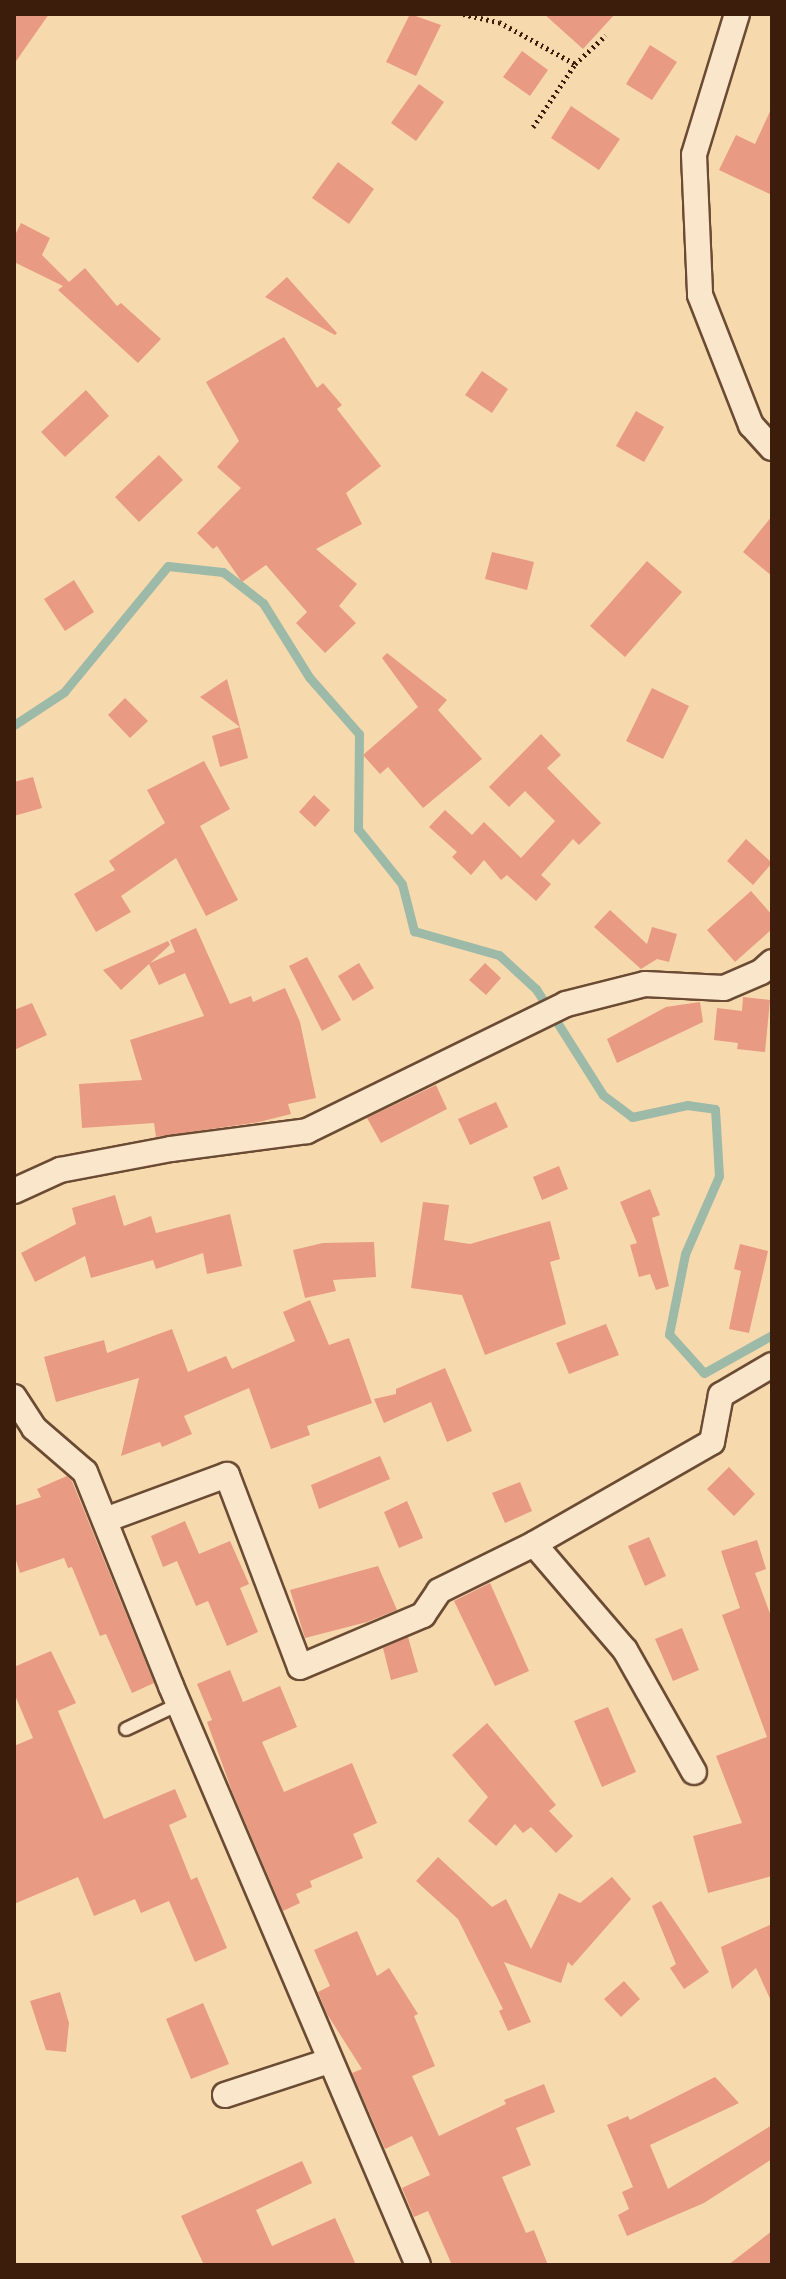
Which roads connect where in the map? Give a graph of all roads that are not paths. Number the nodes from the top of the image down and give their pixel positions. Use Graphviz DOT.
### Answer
graph roads {
  1 [pos="737,14"];
  2 [pos="772,448"];
  3 [pos="772,962"];
  4 [pos="14,1191"];
  5 [pos="772,1365"];
  6 [pos="14,1397"];
  7 [pos="105,1520"];
  8 [pos="534,1544"];
  9 [pos="179,1704"];
  10 [pos="126,1729"];
  11 [pos="694,1772"];
  12 [pos="329,2061"];
  13 [pos="225,2095"];
  14 [pos="418,2265"];
  1 -- 2 [label="street"];
  3 -- 4 [label="street"];
  5 -- 8 [label="street"];
  6 -- 7 [label="street"];
  7 -- 8 [label="street"];
  7 -- 9 [label="street"];
  8 -- 11 [label="street"];
  9 -- 10 [label="lane"];
  9 -- 12 [label="street"];
  12 -- 13 [label="street"];
  12 -- 14 [label="street"];
}
